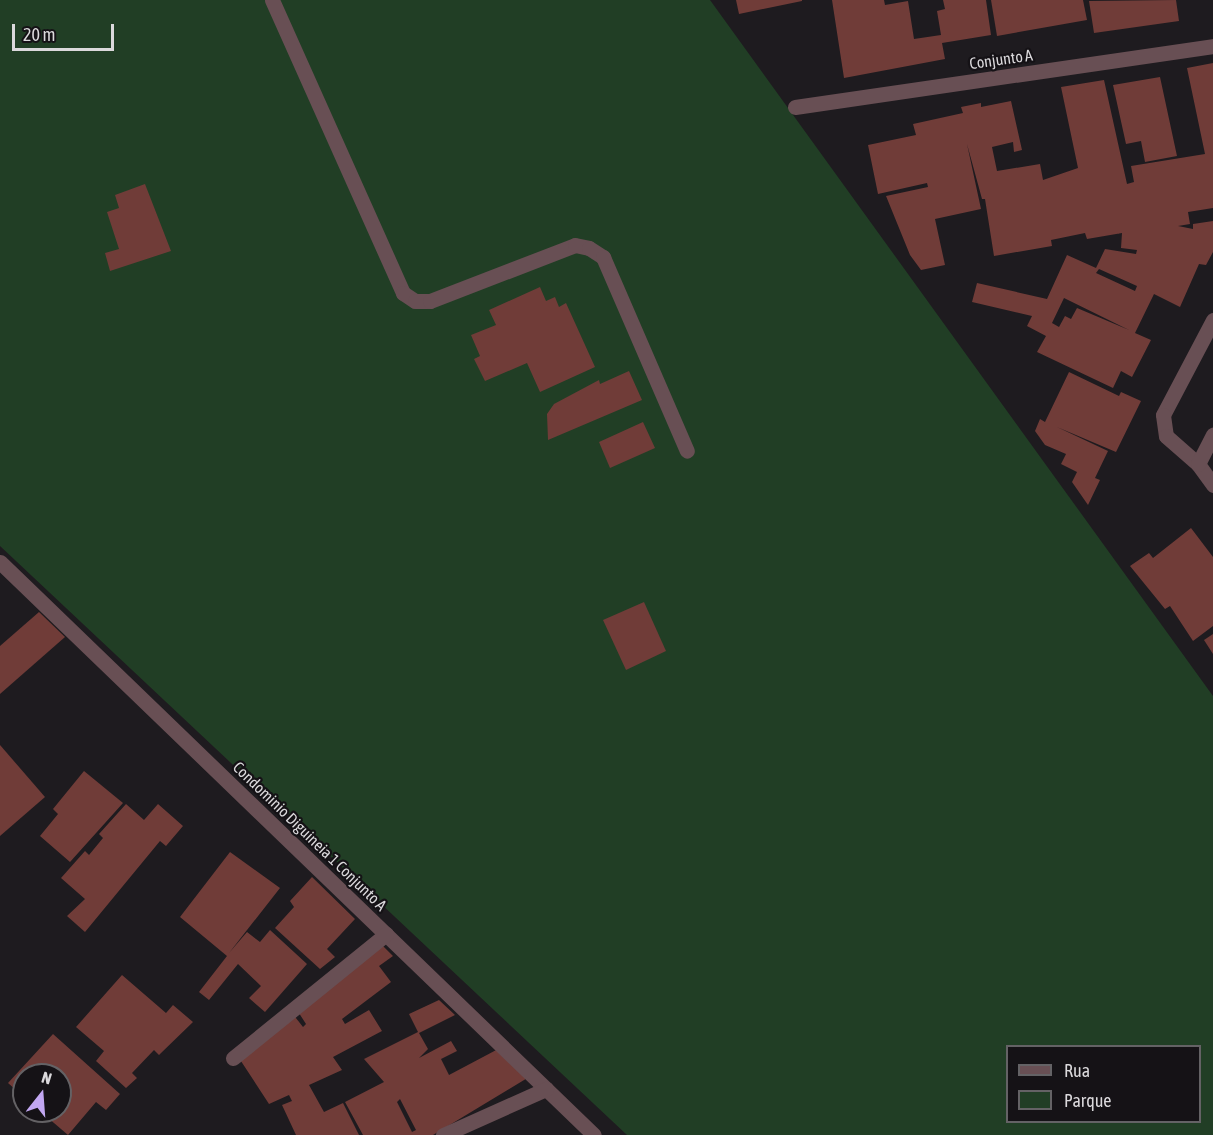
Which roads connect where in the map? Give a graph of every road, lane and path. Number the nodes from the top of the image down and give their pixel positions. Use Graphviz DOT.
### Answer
graph roads {
  1 [pos="272,0"];
  2 [pos="1213,46"];
  3 [pos="795,106"];
  4 [pos="1213,320"];
  5 [pos="1213,435"];
  6 [pos="687,451"];
  7 [pos="1198,464"];
  8 [pos="1213,484"];
  9 [pos="0,562"];
  10 [pos="386,934"];
  11 [pos="233,1058"];
  12 [pos="546,1089"];
  13 [pos="442,1135"];
  14 [pos="594,1135"];
  1 -- 6 [label="street"];
  2 -- 3 [label="street, Conjunto A"];
  4 -- 7 [label="street"];
  5 -- 7 [label="street"];
  7 -- 8 [label="street"];
  9 -- 10 [label="street, Condominio Diguineia 1 Conjunto A"];
  10 -- 11 [label="street"];
  10 -- 12 [label="street, Condominio Diguineia 1 Conjunto A"];
  12 -- 13 [label="street"];
  12 -- 14 [label="street, Condominio Diguineia 1 Conjunto A"];
}
